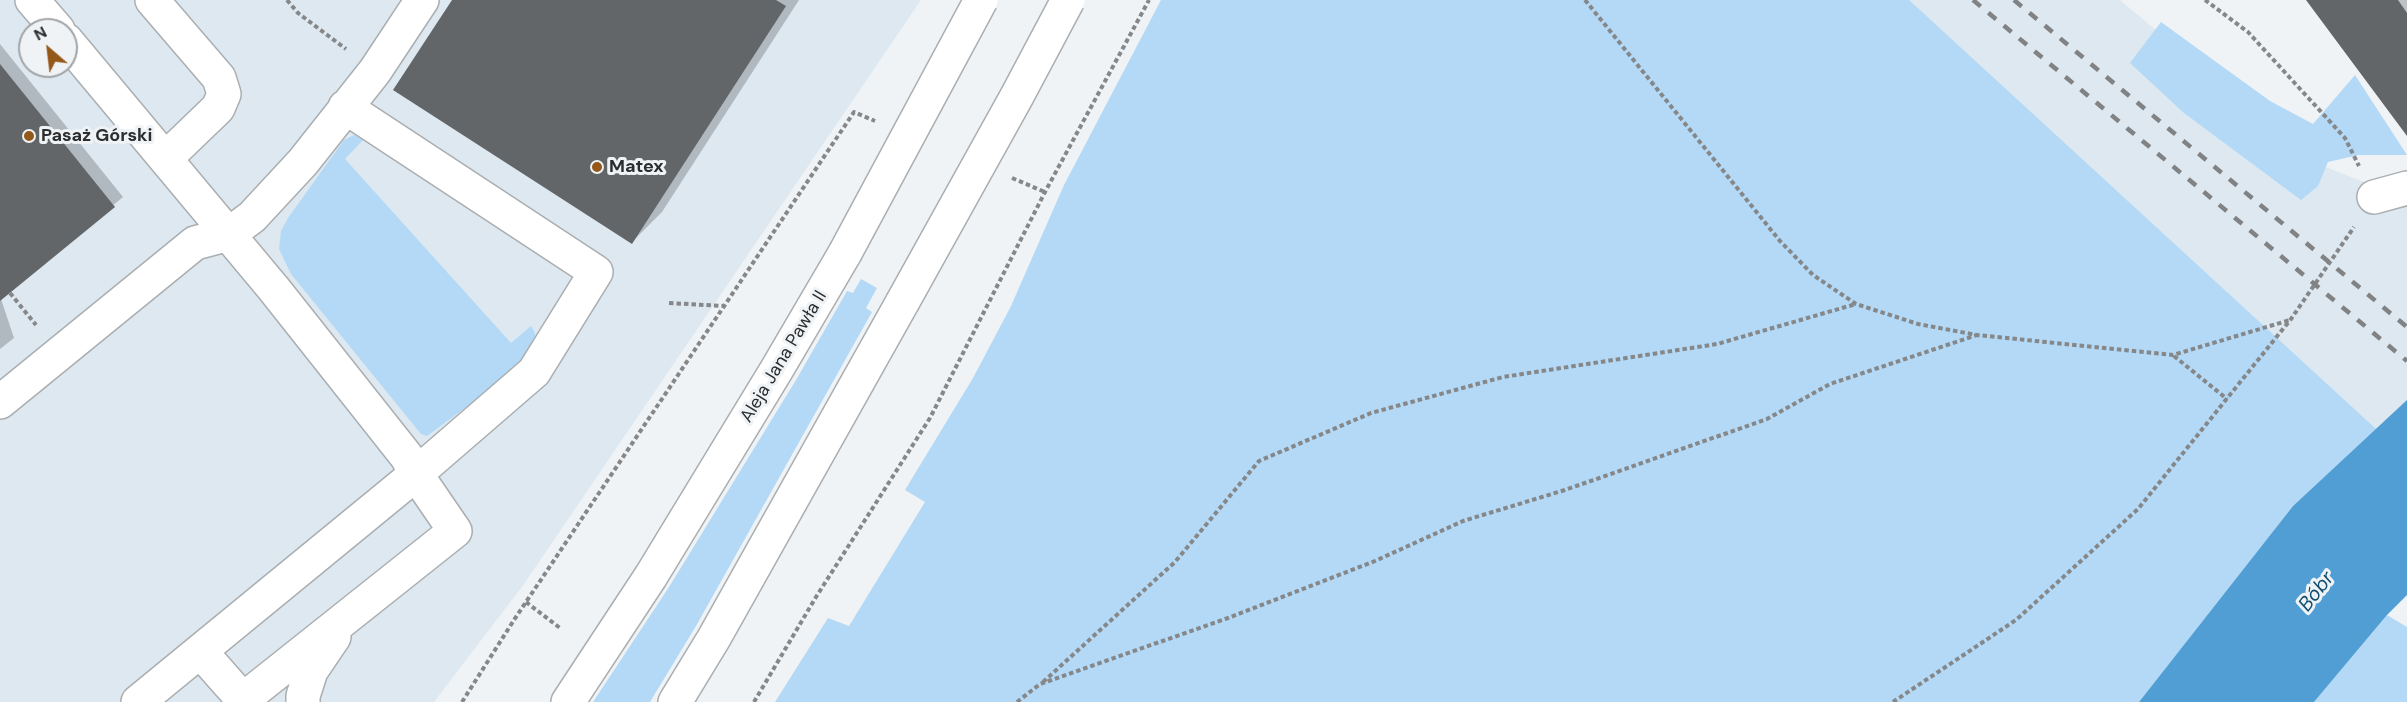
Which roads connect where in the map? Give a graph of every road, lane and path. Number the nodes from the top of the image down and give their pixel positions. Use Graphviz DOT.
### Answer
graph roads {
  1 [pos="32,0"];
  2 [pos="152,0"];
  3 [pos="287,0"];
  4 [pos="422,0"];
  5 [pos="981,0"];
  6 [pos="1068,0"];
  7 [pos="1149,0"];
  8 [pos="1585,0"];
  9 [pos="2205,0"];
  10 [pos="48,18"];
  11 [pos="78,54"];
  12 [pos="375,71"];
  13 [pos="345,107"];
  14 [pos="886,125"];
  15 [pos="166,158"];
  16 [pos="1002,174"];
  17 [pos="2407,188"];
  18 [pos="1045,192"];
  19 [pos="2374,197"];
  20 [pos="229,234"];
  21 [pos="669,303"];
  22 [pos="1856,304"];
  23 [pos="724,306"];
  24 [pos="2291,319"];
  25 [pos="1977,335"];
  26 [pos="2173,355"];
  27 [pos="2227,399"];
  28 [pos="0,402"];
  29 [pos="416,474"];
  30 [pos="374,597"];
  31 [pos="526,602"];
  32 [pos="560,628"];
  33 [pos="200,651"];
  34 [pos="1040,684"];
  35 [pos="243,701"];
  36 [pos="138,702"];
  37 [pos="303,702"];
  38 [pos="462,702"];
  39 [pos="568,702"];
  40 [pos="675,702"];
  41 [pos="754,702"];
  42 [pos="1017,702"];
  43 [pos="1893,702"];
  1 -- 10 [label="main road"];
  2 -- 15 [label="main road"];
  3 -- 12 [label="path"];
  4 -- 12 [label="main road"];
  5 -- 39 [label="main road, Aleja Jana Pawła II, bridge"];
  6 -- 40 [label="main road, bridge"];
  7 -- 18 [label="path"];
  8 -- 22 [label="path"];
  9 -- 19 [label="path"];
  11 -- 15 [label="main road"];
  12 -- 13 [label="main road"];
  13 -- 20 [label="main road"];
  13 -- 29 [label="main road"];
  14 -- 23 [label="path"];
  15 -- 20 [label="main road"];
  16 -- 18 [label="path"];
  17 -- 19 [label="main road"];
  18 -- 41 [label="path"];
  19 -- 24 [label="path"];
  20 -- 28 [label="main road"];
  20 -- 29 [label="main road"];
  21 -- 23 [label="path"];
  22 -- 25 [label="path"];
  22 -- 34 [label="path"];
  23 -- 31 [label="path"];
  24 -- 26 [label="path"];
  24 -- 27 [label="path"];
  25 -- 26 [label="path"];
  25 -- 34 [label="path"];
  26 -- 27 [label="path"];
  27 -- 43 [label="path"];
  29 -- 30 [label="main road"];
  29 -- 33 [label="main road"];
  30 -- 35 [label="main road"];
  30 -- 37 [label="main road"];
  31 -- 32 [label="path"];
  31 -- 38 [label="path"];
  33 -- 35 [label="main road"];
  33 -- 36 [label="main road"];
  34 -- 42 [label="path"];
}
